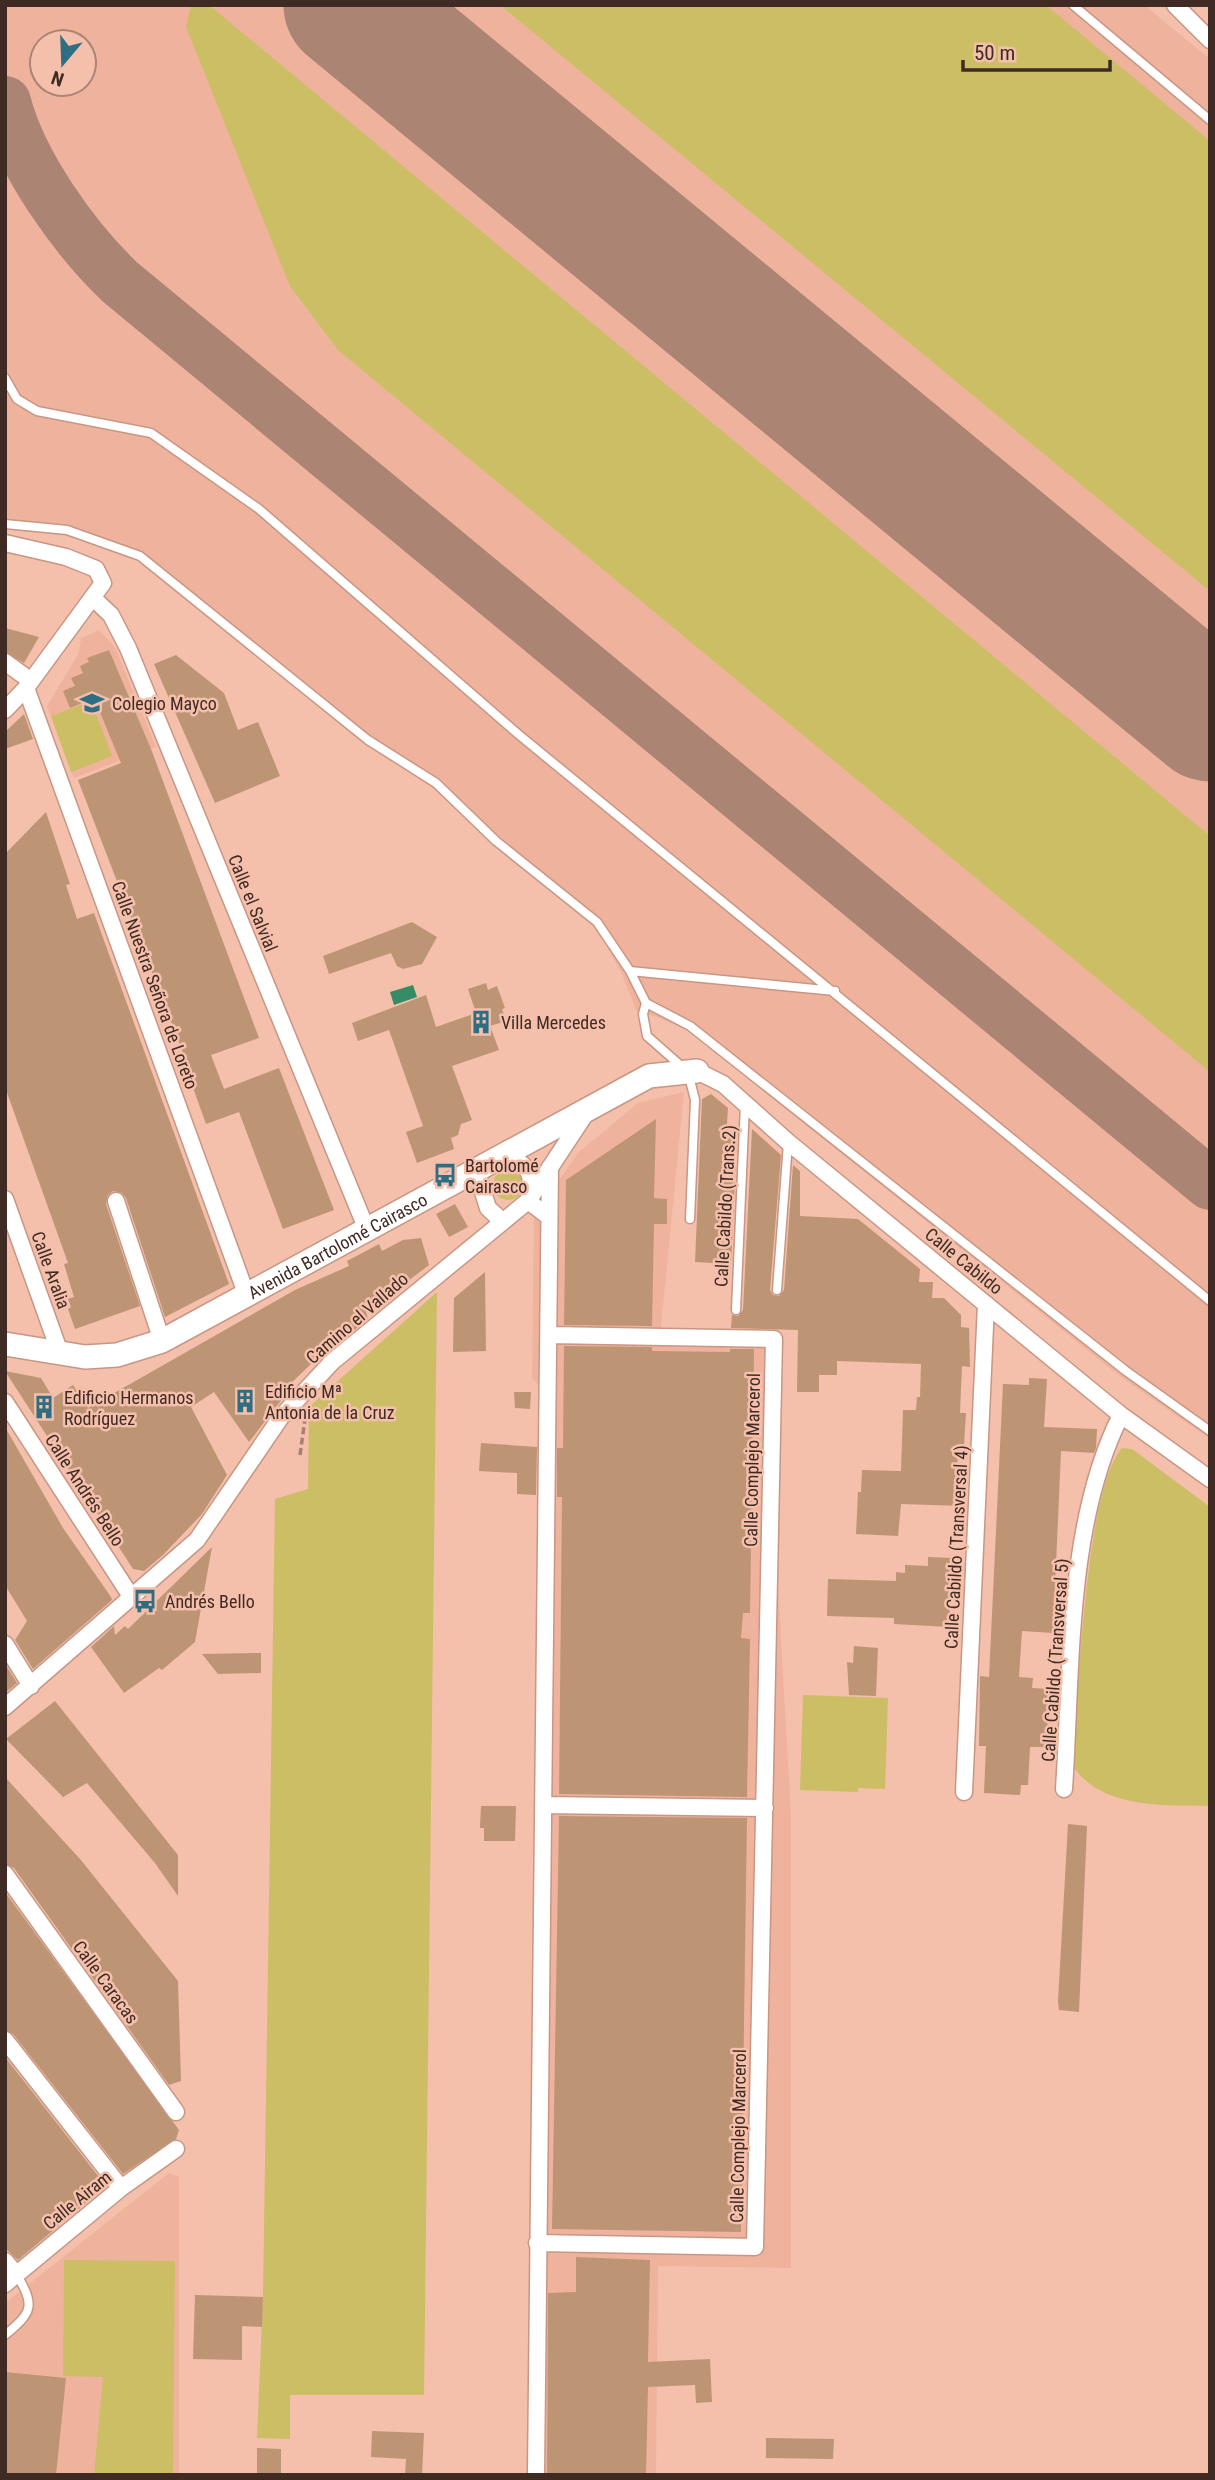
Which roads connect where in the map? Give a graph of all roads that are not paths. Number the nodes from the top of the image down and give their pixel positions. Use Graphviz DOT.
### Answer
graph roads {
  1 [pos="1073,5"];
  2 [pos="1175,5"];
  3 [pos="1210,40"];
  4 [pos="1210,120"];
  5 [pos="5,378"];
  6 [pos="5,524"];
  7 [pos="5,543"];
  8 [pos="93,598"];
  9 [pos="5,662"];
  10 [pos="29,685"];
  11 [pos="5,710"];
  12 [pos="630,971"];
  13 [pos="835,991"];
  14 [pos="646,1003"];
  15 [pos="693,1071"];
  16 [pos="745,1104"];
  17 [pos="589,1108"];
  18 [pos="788,1142"];
  19 [pos="506,1154"];
  20 [pos="550,1167"];
  21 [pos="476,1170"];
  22 [pos="5,1199"];
  23 [pos="117,1201"];
  24 [pos="527,1201"];
  25 [pos="549,1217"];
  26 [pos="690,1219"];
  27 [pos="501,1220"];
  28 [pos="367,1230"];
  29 [pos="777,1290"];
  30 [pos="247,1296"];
  31 [pos="1210,1301"];
  32 [pos="986,1304"];
  33 [pos="736,1310"];
  34 [pos="549,1335"];
  35 [pos="162,1341"];
  36 [pos="5,1344"];
  37 [pos="60,1353"];
  38 [pos="5,1402"];
  39 [pos="1121,1415"];
  40 [pos="1210,1431"];
  41 [pos="1210,1479"];
  42 [pos="132,1598"];
  43 [pos="5,1644"];
  44 [pos="31,1686"];
  45 [pos="5,1707"];
  46 [pos="1065,1789"];
  47 [pos="964,1792"];
  48 [pos="543,1805"];
  49 [pos="765,1808"];
  50 [pos="5,1874"];
  51 [pos="5,2040"];
  52 [pos="176,2112"];
  53 [pos="176,2150"];
  54 [pos="121,2188"];
  55 [pos="537,2243"];
  56 [pos="5,2261"];
  57 [pos="11,2279"];
  58 [pos="5,2335"];
  59 [pos="536,2475"];
  1 -- 4 [label="lane"];
  2 -- 3 [label="street"];
  5 -- 13 [label="lane"];
  6 -- 12 [label="lane"];
  7 -- 8 [label="street"];
  8 -- 10 [label="street"];
  8 -- 28 [label="street, Calle el Salvial"];
  9 -- 10 [label="street"];
  10 -- 11 [label="street"];
  10 -- 30 [label="street, Calle Nuestra Señora de Loreto"];
  12 -- 13 [label="lane"];
  12 -- 14 [label="lane"];
  13 -- 31 [label="lane"];
  14 -- 15 [label="lane"];
  14 -- 40 [label="lane"];
  15 -- 16 [label="street, Calle Cabildo"];
  15 -- 17 [label="street, Avenida Bartolomé Cairasco"];
  15 -- 26 [label="lane"];
  16 -- 18 [label="street, Calle Cabildo"];
  16 -- 33 [label="lane, Calle Cabildo (Trans.2)"];
  17 -- 19 [label="street, Avenida Bartolomé Cairasco"];
  17 -- 20 [label="street, Camino el Vallado"];
  18 -- 29 [label="lane"];
  18 -- 32 [label="street, Calle Cabildo"];
  19 -- 21 [label="street, Avenida Bartolomé Cairasco"];
  19 -- 24 [label="street"];
  20 -- 24 [label="street, Camino el Vallado"];
  20 -- 25 [label="street"];
  21 -- 27 [label="street"];
  21 -- 28 [label="street, Avenida Bartolomé Cairasco"];
  22 -- 37 [label="street, Calle Aralia"];
  23 -- 35 [label="street"];
  24 -- 25 [label="street"];
  24 -- 27 [label="street, Camino el Vallado"];
  25 -- 34 [label="street"];
  27 -- 42 [label="street, Camino el Vallado"];
  28 -- 30 [label="street, Avenida Bartolomé Cairasco"];
  30 -- 35 [label="street, Avenida Bartolomé Cairasco"];
  32 -- 39 [label="street, Calle Cabildo"];
  32 -- 47 [label="street, Calle Cabildo (Transversal 4)"];
  34 -- 48 [label="street"];
  34 -- 49 [label="street, Calle Complejo Marcerol"];
  35 -- 37 [label="street, Avenida Bartolomé Cairasco"];
  36 -- 37 [label="street, Avenida Bartolomé Cairasco"];
  38 -- 42 [label="street, Calle Andrés Bello"];
  39 -- 41 [label="street, Calle Cabildo"];
  39 -- 46 [label="street, Calle Cabildo (Transversal 5)"];
  42 -- 44 [label="street, Camino el Vallado"];
  43 -- 44 [label="street"];
  44 -- 45 [label="street, Camino el Vallado"];
  48 -- 49 [label="street"];
  48 -- 55 [label="street"];
  49 -- 55 [label="street, Calle Complejo Marcerol"];
  50 -- 52 [label="street, Calle Caracas"];
  51 -- 54 [label="street"];
  53 -- 54 [label="street, Calle Airam"];
  54 -- 57 [label="street, Calle Airam"];
  55 -- 59 [label="street"];
  56 -- 57 [label="street"];
  57 -- 58 [label="lane"];
}
